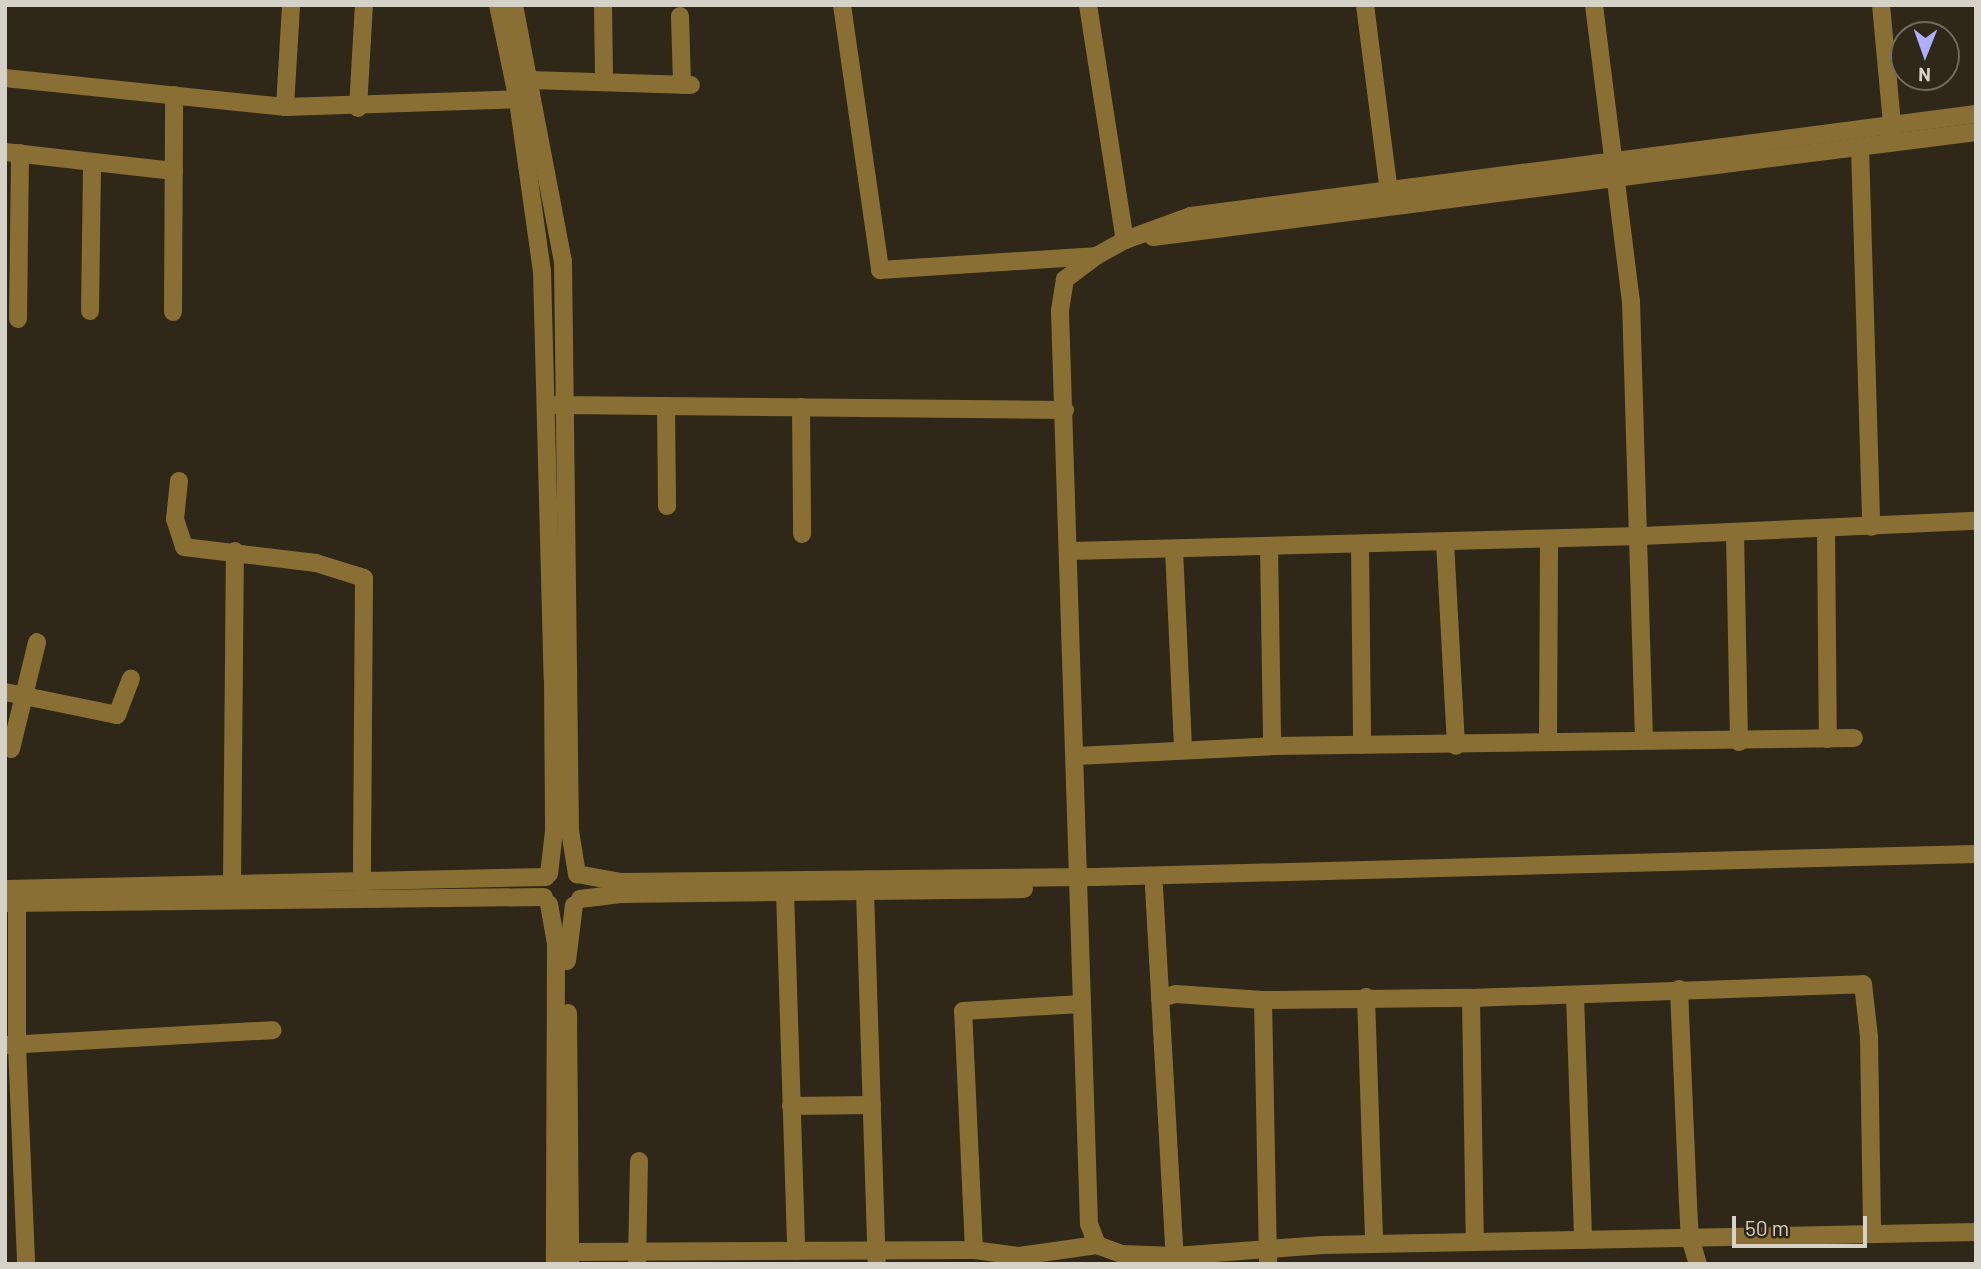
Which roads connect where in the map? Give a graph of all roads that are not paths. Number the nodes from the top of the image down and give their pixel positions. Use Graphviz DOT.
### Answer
graph roads {
  1 [pos="291,5"];
  2 [pos="364,5"];
  3 [pos="498,5"];
  4 [pos="514,5"];
  5 [pos="603,5"];
  6 [pos="842,5"];
  7 [pos="1088,5"];
  8 [pos="1365,5"];
  9 [pos="1594,5"];
  10 [pos="1881,5"];
  11 [pos="680,16"];
  12 [pos="5,78"];
  13 [pos="530,80"];
  14 [pos="604,81"];
  15 [pos="174,95"];
  16 [pos="526,99"];
  17 [pos="285,107"];
  18 [pos="358,108"];
  19 [pos="1976,114"];
  20 [pos="1976,132"];
  21 [pos="1893,134"];
  22 [pos="1860,147"];
  23 [pos="13,153"];
  24 [pos="92,162"];
  25 [pos="174,171"];
  26 [pos="1612,171"];
  27 [pos="1390,199"];
  28 [pos="1125,240"];
  29 [pos="1096,256"];
  30 [pos="90,311"];
  31 [pos="173,312"];
  32 [pos="18,319"];
  33 [pos="557,405"];
  34 [pos="666,406"];
  35 [pos="801,407"];
  36 [pos="1065,410"];
  37 [pos="178,481"];
  38 [pos="667,506"];
  39 [pos="1976,521"];
  40 [pos="1871,527"];
  41 [pos="1826,529"];
  42 [pos="1735,533"];
  43 [pos="802,534"];
  44 [pos="1641,536"];
  45 [pos="1549,539"];
  46 [pos="1445,542"];
  47 [pos="1360,544"];
  48 [pos="1269,546"];
  49 [pos="1174,549"];
  50 [pos="235,551"];
  51 [pos="1071,551"];
  52 [pos="37,642"];
  53 [pos="131,679"];
  54 [pos="5,692"];
  55 [pos="23,697"];
  56 [pos="1644,738"];
  57 [pos="1854,738"];
  58 [pos="1828,739"];
  59 [pos="1548,741"];
  60 [pos="1739,742"];
  61 [pos="1362,745"];
  62 [pos="1272,746"];
  63 [pos="1456,746"];
  64 [pos="11,749"];
  65 [pos="1183,750"];
  66 [pos="1077,756"];
  67 [pos="1976,853"];
  68 [pos="1976,865"];
  69 [pos="577,874"];
  70 [pos="548,876"];
  71 [pos="1078,883"];
  72 [pos="362,884"];
  73 [pos="232,886"];
  74 [pos="1154,887"];
  75 [pos="864,891"];
  76 [pos="785,892"];
  77 [pos="9,898"];
  78 [pos="547,900"];
  79 [pos="577,902"];
  80 [pos="1679,989"];
  81 [pos="1575,995"];
  82 [pos="1366,997"];
  83 [pos="1160,998"];
  84 [pos="1471,998"];
  85 [pos="1264,1000"];
  86 [pos="1082,1004"];
  87 [pos="273,1030"];
  88 [pos="11,1045"];
  89 [pos="872,1105"];
  90 [pos="791,1106"];
  91 [pos="639,1161"];
  92 [pos="1976,1232"];
  93 [pos="1872,1234"];
  94 [pos="1690,1238"];
  95 [pos="1583,1240"];
  96 [pos="1475,1242"];
  97 [pos="1374,1244"];
  98 [pos="1097,1245"];
  99 [pos="974,1250"];
  100 [pos="796,1251"];
  101 [pos="1268,1256"];
  102 [pos="768,1257"];
  103 [pos="877,1257"];
  104 [pos="570,1258"];
  105 [pos="637,1258"];
  106 [pos="1019,1260"];
  107 [pos="1175,1260"];
  108 [pos="26,1264"];
  109 [pos="555,1264"];
  110 [pos="1698,1264"];
  1 -- 17 [label="street"];
  2 -- 18 [label="street"];
  3 -- 16 [label="street"];
  4 -- 13 [label="street"];
  5 -- 14 [label="street"];
  6 -- 29 [label="street"];
  7 -- 28 [label="street"];
  8 -- 27 [label="street"];
  9 -- 26 [label="street"];
  10 -- 21 [label="street"];
  11 -- 14 [label="street"];
  12 -- 15 [label="street"];
  13 -- 14 [label="street"];
  13 -- 16 [label="street"];
  15 -- 17 [label="street"];
  15 -- 25 [label="street"];
  16 -- 18 [label="street"];
  16 -- 33 [label="street"];
  17 -- 18 [label="street"];
  19 -- 21 [label="street"];
  20 -- 21 [label="street"];
  21 -- 22 [label="street"];
  21 -- 26 [label="street"];
  22 -- 26 [label="street"];
  22 -- 40 [label="street"];
  23 -- 24 [label="street"];
  23 -- 32 [label="street"];
  24 -- 25 [label="street"];
  24 -- 30 [label="street"];
  25 -- 31 [label="street"];
  26 -- 27 [label="street"];
  26 -- 44 [label="street"];
  27 -- 28 [label="street"];
  28 -- 29 [label="street"];
  29 -- 36 [label="street"];
  33 -- 34 [label="street"];
  33 -- 69 [label="street"];
  33 -- 70 [label="street"];
  34 -- 35 [label="street"];
  34 -- 38 [label="street"];
  35 -- 36 [label="street"];
  35 -- 43 [label="street"];
  36 -- 51 [label="street"];
  37 -- 50 [label="street"];
  39 -- 40 [label="street"];
  40 -- 41 [label="street"];
  41 -- 42 [label="street"];
  41 -- 58 [label="street"];
  42 -- 44 [label="street"];
  42 -- 60 [label="street"];
  44 -- 45 [label="street"];
  44 -- 56 [label="street"];
  45 -- 46 [label="street"];
  45 -- 59 [label="street"];
  46 -- 47 [label="street"];
  46 -- 63 [label="street"];
  47 -- 48 [label="street"];
  47 -- 61 [label="street"];
  48 -- 49 [label="street"];
  48 -- 62 [label="street"];
  49 -- 51 [label="street"];
  49 -- 65 [label="street"];
  50 -- 72 [label="street"];
  50 -- 73 [label="street"];
  51 -- 66 [label="street"];
  52 -- 55 [label="street"];
  53 -- 55 [label="street"];
  54 -- 55 [label="street"];
  55 -- 64 [label="street"];
  56 -- 59 [label="street"];
  56 -- 60 [label="street"];
  57 -- 58 [label="street"];
  58 -- 60 [label="street"];
  59 -- 63 [label="street"];
  61 -- 62 [label="street"];
  61 -- 63 [label="street"];
  62 -- 65 [label="street"];
  65 -- 66 [label="street"];
  66 -- 71 [label="street"];
  67 -- 71 [label="street"];
  68 -- 74 [label="street"];
  69 -- 70 [label="street"];
  69 -- 71 [label="street"];
  69 -- 79 [label="street"];
  70 -- 72 [label="street"];
  70 -- 78 [label="street"];
  71 -- 74 [label="street"];
  71 -- 75 [label="street"];
  71 -- 86 [label="street"];
  72 -- 73 [label="street"];
  73 -- 77 [label="street"];
  74 -- 83 [label="street"];
  75 -- 76 [label="street"];
  75 -- 89 [label="street"];
  76 -- 79 [label="street"];
  76 -- 90 [label="street"];
  77 -- 78 [label="street"];
  77 -- 88 [label="street"];
  78 -- 79 [label="street"];
  78 -- 109 [label="street"];
  79 -- 104 [label="street"];
  80 -- 81 [label="street"];
  80 -- 93 [label="street"];
  80 -- 94 [label="street"];
  81 -- 84 [label="street"];
  81 -- 95 [label="street"];
  82 -- 84 [label="street"];
  82 -- 85 [label="street"];
  82 -- 97 [label="street"];
  83 -- 85 [label="street"];
  83 -- 107 [label="street"];
  84 -- 96 [label="street"];
  85 -- 101 [label="street"];
  86 -- 98 [label="street"];
  86 -- 99 [label="street"];
  87 -- 88 [label="street"];
  88 -- 108 [label="street"];
  89 -- 90 [label="street"];
  89 -- 103 [label="street"];
  90 -- 100 [label="street"];
  91 -- 105 [label="street"];
  92 -- 93 [label="street"];
  93 -- 94 [label="street"];
  94 -- 95 [label="street"];
  94 -- 110 [label="street"];
  95 -- 96 [label="street"];
  96 -- 97 [label="street"];
  97 -- 101 [label="street"];
  98 -- 106 [label="street"];
  98 -- 107 [label="street"];
  99 -- 103 [label="street"];
  99 -- 106 [label="street"];
  100 -- 102 [label="street"];
  100 -- 103 [label="street"];
  101 -- 107 [label="street"];
  102 -- 105 [label="street"];
  104 -- 105 [label="street"];
}
